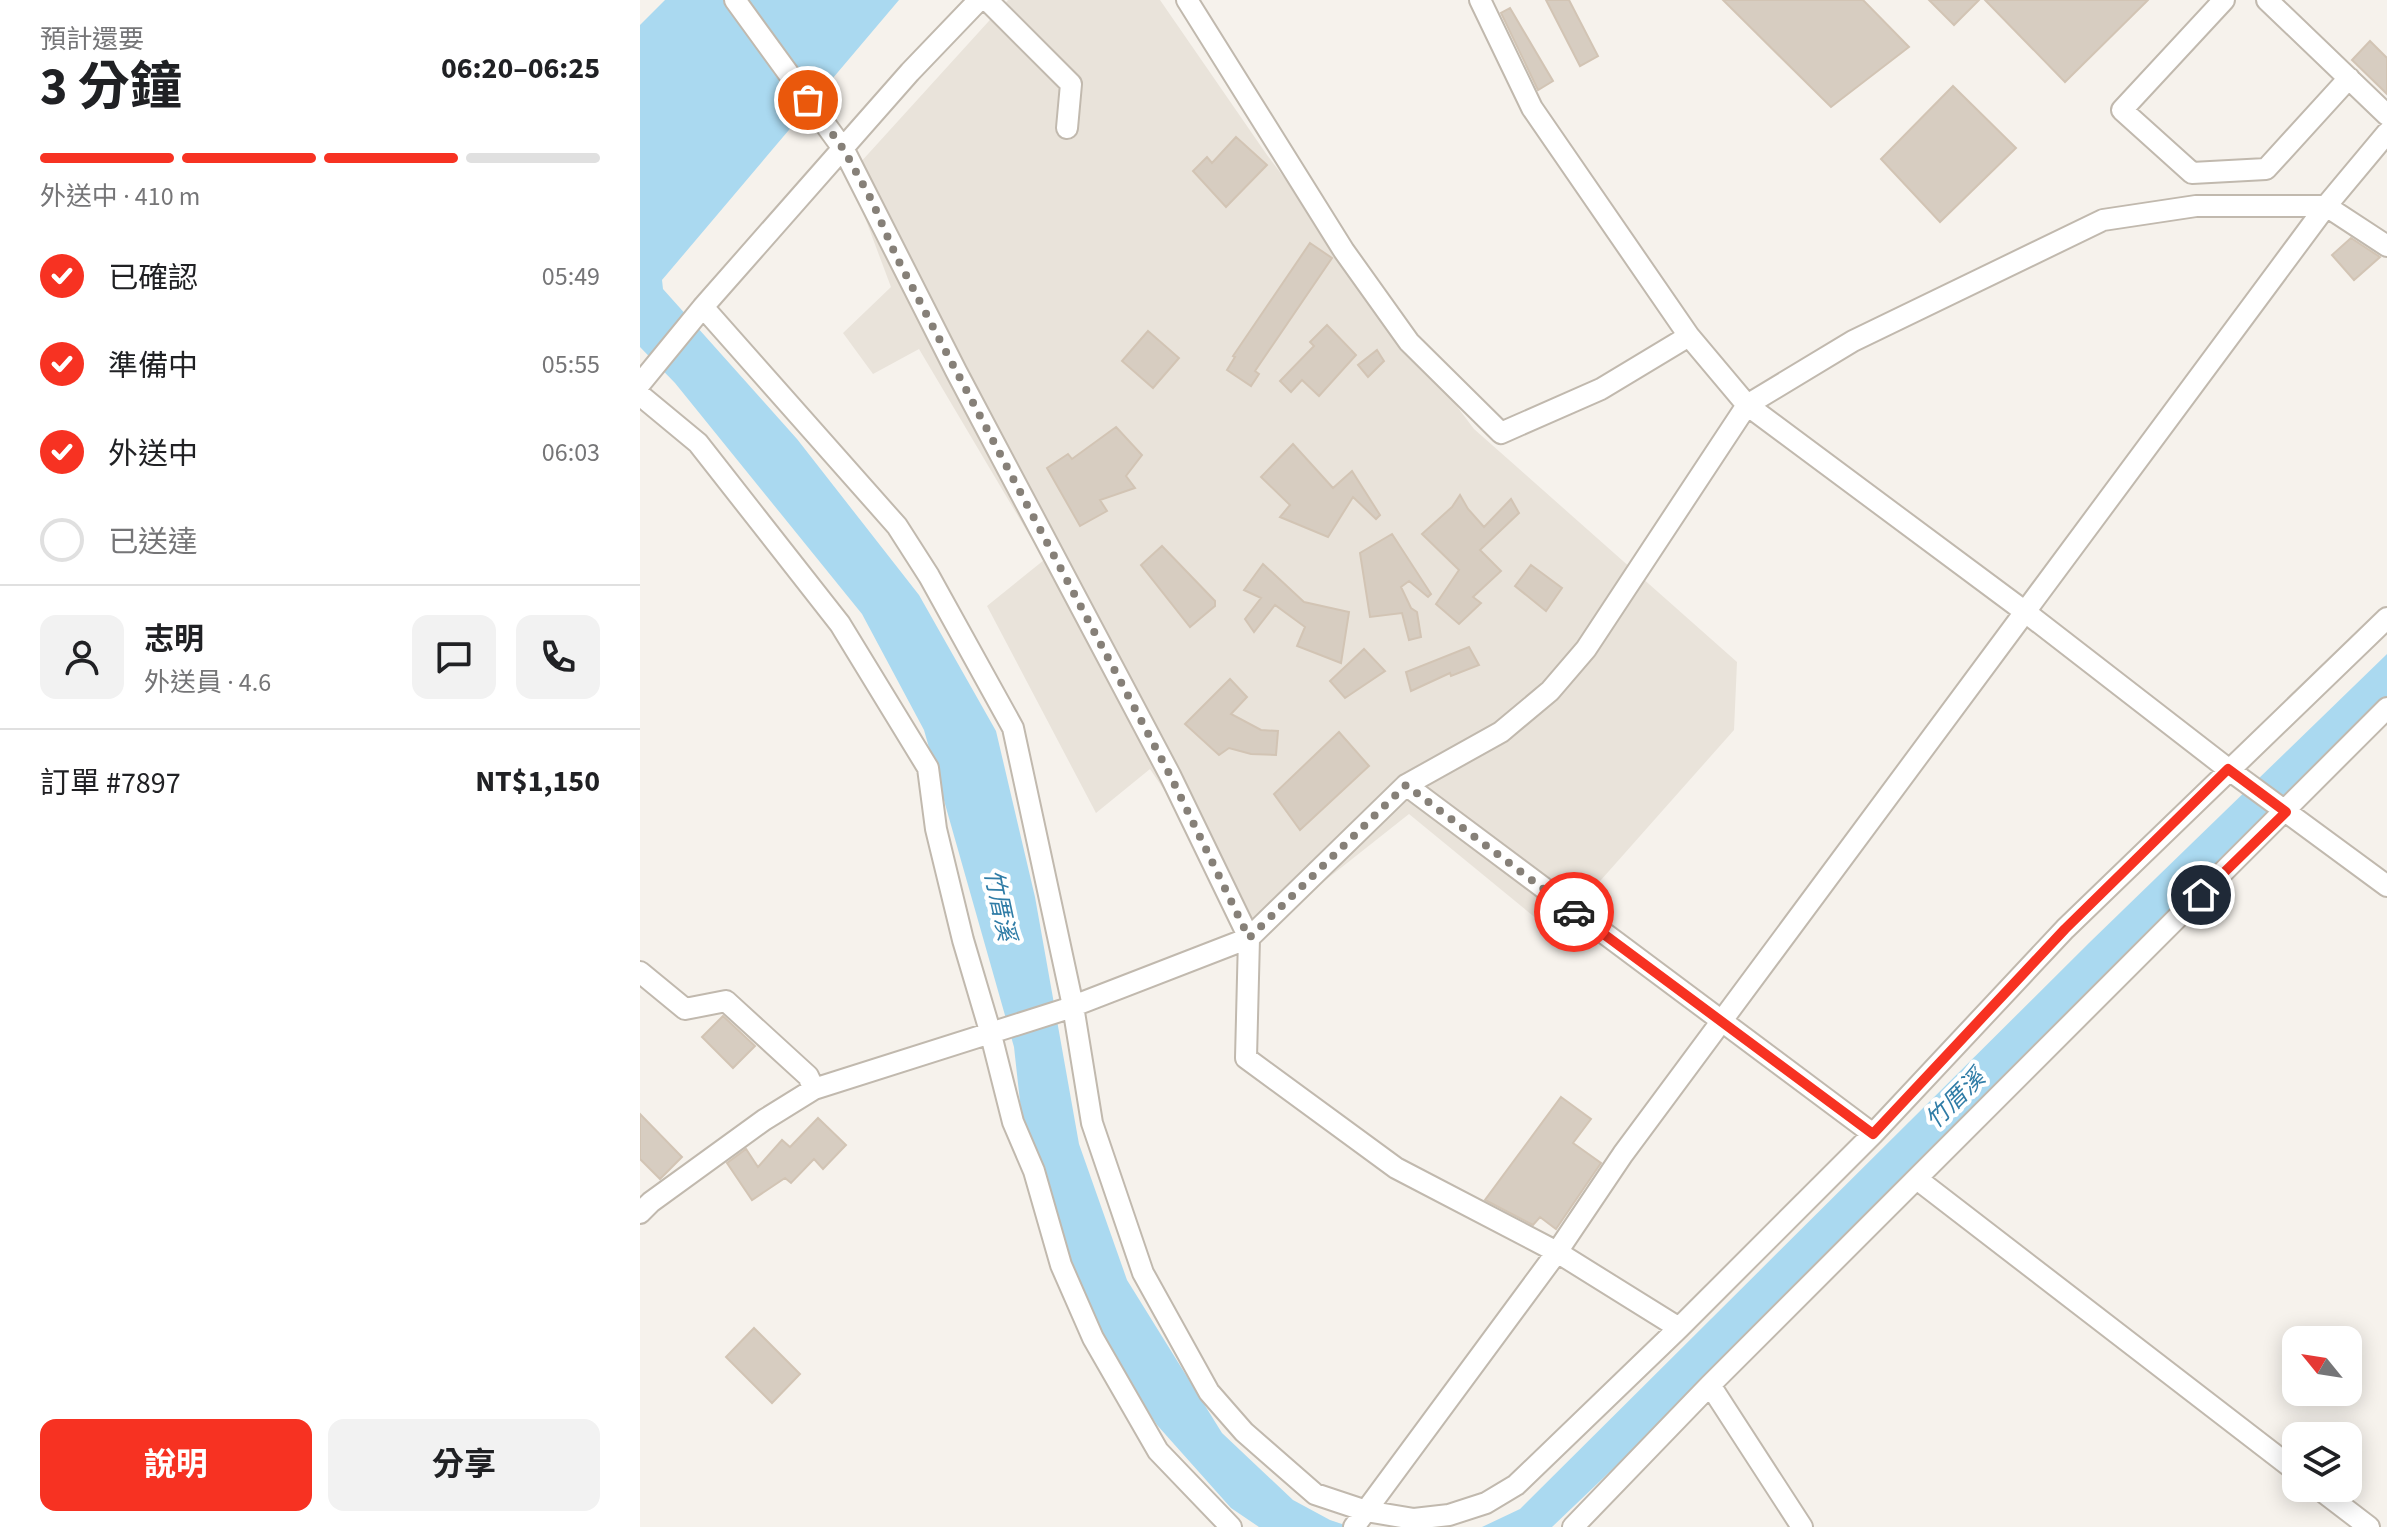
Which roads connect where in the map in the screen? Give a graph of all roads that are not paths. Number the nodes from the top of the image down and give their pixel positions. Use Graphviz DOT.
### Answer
graph roads {
  1 [pos="735,0"];
  2 [pos="979,0"];
  3 [pos="987,0"];
  4 [pos="1187,0"];
  5 [pos="1480,0"];
  6 [pos="2224,0"];
  7 [pos="2267,0"];
  8 [pos="2349,78"];
  9 [pos="2387,115"];
  10 [pos="1067,128"];
  11 [pos="2387,133"];
  12 [pos="844,150"];
  13 [pos="2326,206"];
  14 [pos="2387,246"];
  15 [pos="703,307"];
  16 [pos="1689,336"];
  17 [pos="640,384"];
  18 [pos="640,395"];
  19 [pos="1747,405"];
  20 [pos="2024,611"];
  21 [pos="2387,618"];
  22 [pos="2387,708"];
  23 [pos="2228,769"];
  24 [pos="1406,785"];
  25 [pos="2286,812"];
  26 [pos="2387,886"];
  27 [pos="1249,938"];
  28 [pos="640,972"];
  29 [pos="1068,1008"];
  30 [pos="1723,1022"];
  31 [pos="990,1031"];
  32 [pos="814,1089"];
  33 [pos="1873,1134"];
  34 [pos="1917,1179"];
  35 [pos="640,1213"];
  36 [pos="1557,1252"];
  37 [pos="1679,1328"];
  38 [pos="1710,1385"];
  39 [pos="2282,1460"];
  40 [pos="2336,1502"];
  41 [pos="1360,1519"];
  42 [pos="1231,1527"];
  43 [pos="1573,1527"];
  44 [pos="1802,1527"];
  45 [pos="2369,1527"];
  1 -- 12 [label="street"];
  2 -- 12 [label="street"];
  3 -- 10 [label="street"];
  4 -- 16 [label="street"];
  5 -- 16 [label="street"];
  6 -- 8 [label="street"];
  7 -- 8 [label="street"];
  8 -- 9 [label="street"];
  11 -- 13 [label="street"];
  12 -- 15 [label="street"];
  12 -- 27 [label="street"];
  13 -- 14 [label="street"];
  13 -- 19 [label="street"];
  13 -- 20 [label="street"];
  15 -- 17 [label="street"];
  15 -- 29 [label="street"];
  16 -- 19 [label="street"];
  18 -- 31 [label="street"];
  19 -- 20 [label="street"];
  19 -- 24 [label="street"];
  20 -- 23 [label="street"];
  20 -- 30 [label="street"];
  21 -- 23 [label="street"];
  22 -- 25 [label="street"];
  23 -- 25 [label="street"];
  23 -- 33 [label="street"];
  24 -- 27 [label="street"];
  24 -- 30 [label="street"];
  25 -- 26 [label="street"];
  25 -- 34 [label="street"];
  27 -- 29 [label="street"];
  27 -- 36 [label="street"];
  28 -- 32 [label="street"];
  29 -- 31 [label="street"];
  29 -- 41 [label="street"];
  30 -- 33 [label="street"];
  30 -- 36 [label="street"];
  31 -- 32 [label="street"];
  31 -- 42 [label="street"];
  32 -- 35 [label="street"];
  33 -- 37 [label="street"];
  34 -- 38 [label="street"];
  34 -- 39 [label="street"];
  36 -- 37 [label="street"];
  36 -- 41 [label="street"];
  37 -- 41 [label="street"];
  38 -- 43 [label="street"];
  38 -- 44 [label="street"];
  40 -- 45 [label="street"];
}
